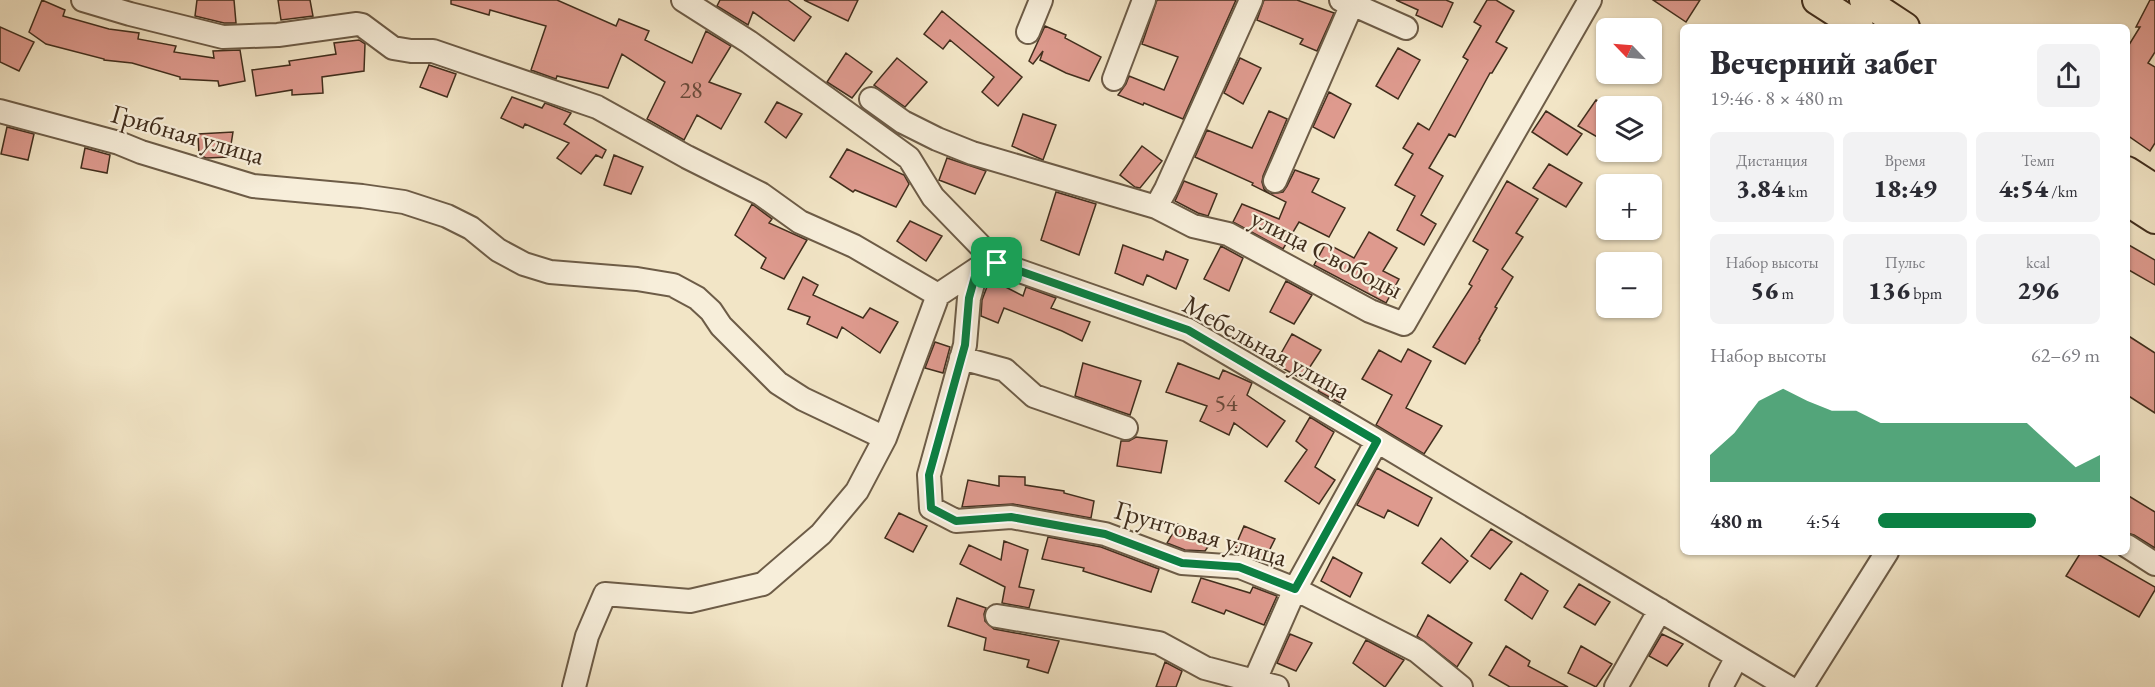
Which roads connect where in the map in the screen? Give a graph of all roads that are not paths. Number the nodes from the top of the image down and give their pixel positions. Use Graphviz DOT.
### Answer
graph roads {
  1 [pos="83,0"];
  2 [pos="684,0"];
  3 [pos="1041,0"];
  4 [pos="1144,0"];
  5 [pos="1251,0"];
  6 [pos="1590,0"];
  7 [pos="1817,0"];
  8 [pos="1864,0"];
  9 [pos="1347,2"];
  10 [pos="1854,24"];
  11 [pos="1900,24"];
  12 [pos="1406,28"];
  13 [pos="1028,32"];
  14 [pos="1114,79"];
  15 [pos="871,99"];
  16 [pos="0,111"];
  17 [pos="2130,173"];
  18 [pos="1275,181"];
  19 [pos="2155,189"];
  20 [pos="2130,203"];
  21 [pos="1156,207"];
  22 [pos="2155,219"];
  23 [pos="987,266"];
  24 [pos="938,295"];
  25 [pos="961,358"];
  26 [pos="1126,428"];
  27 [pos="885,438"];
  28 [pos="1377,441"];
  29 [pos="2130,548"];
  30 [pos="1885,555"];
  31 [pos="2155,564"];
  32 [pos="1295,589"];
  33 [pos="1660,610"];
  34 [pos="997,616"];
  35 [pos="1737,657"];
  36 [pos="1255,680"];
  37 [pos="574,687"];
  38 [pos="1276,687"];
  39 [pos="1461,687"];
  40 [pos="1616,687"];
  41 [pos="1721,687"];
  42 [pos="1788,687"];
  43 [pos="1802,687"];
  1 -- 24 [label="street"];
  2 -- 23 [label="street, Мебельная улица"];
  3 -- 13 [label="street"];
  4 -- 14 [label="street"];
  5 -- 21 [label="street"];
  6 -- 21 [label="street, улица Свободы"];
  7 -- 10 [label="main road"];
  8 -- 11 [label="main road"];
  9 -- 12 [label="street"];
  9 -- 18 [label="street"];
  15 -- 21 [label="street"];
  16 -- 27 [label="street, Грибная улица"];
  17 -- 19 [label="main road"];
  20 -- 22 [label="main road"];
  23 -- 24 [label="street"];
  23 -- 25 [label="street, Грунтовая улица"];
  23 -- 28 [label="street, Мебельная улица"];
  24 -- 27 [label="street"];
  25 -- 26 [label="street"];
  25 -- 32 [label="street, Грунтовая улица"];
  27 -- 37 [label="street"];
  28 -- 32 [label="street"];
  28 -- 33 [label="street, Мебельная улица"];
  29 -- 31 [label="street"];
  30 -- 43 [label="street"];
  32 -- 36 [label="street"];
  32 -- 39 [label="street, Грунтовая улица"];
  33 -- 35 [label="street, Мебельная улица"];
  33 -- 40 [label="street"];
  34 -- 36 [label="street"];
  35 -- 41 [label="street"];
  35 -- 42 [label="street, Мебельная улица"];
  36 -- 38 [label="street"];
}
